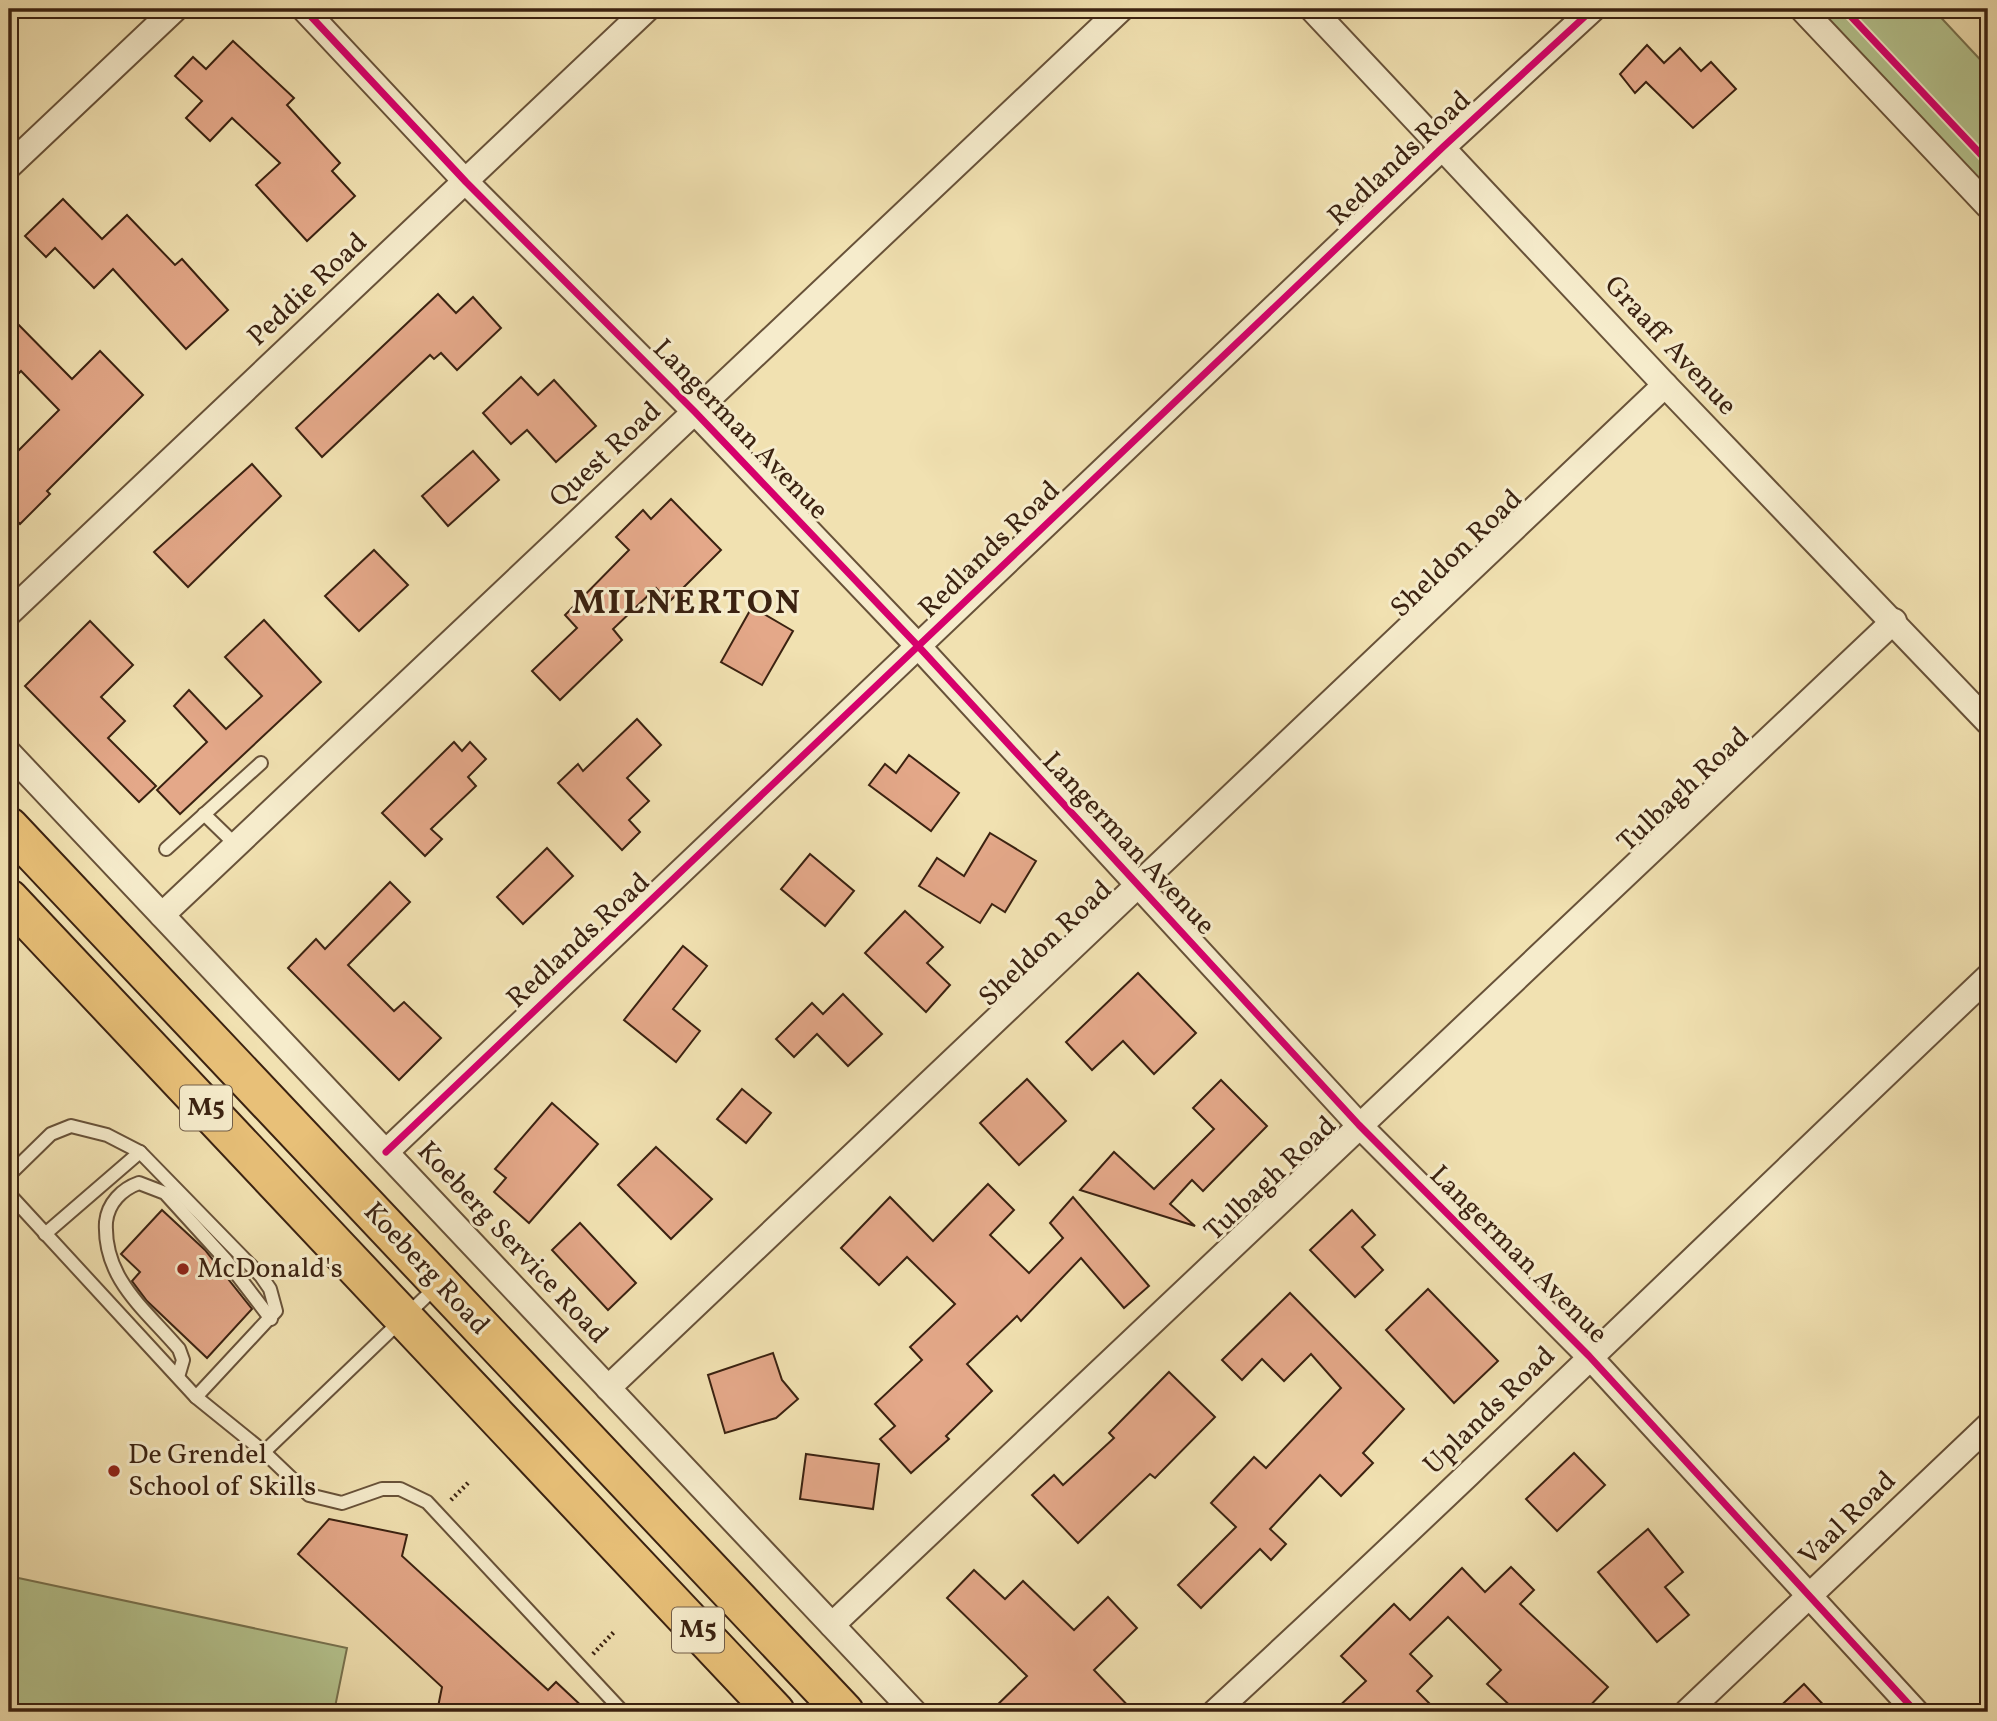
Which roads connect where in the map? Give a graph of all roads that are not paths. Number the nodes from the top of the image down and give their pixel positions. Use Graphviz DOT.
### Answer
graph roads {
  1 [pos="175,9"];
  2 [pos="304,9"];
  3 [pos="648,9"];
  4 [pos="1121,9"];
  5 [pos="1312,9"];
  6 [pos="1593,9"];
  7 [pos="1802,9"];
  8 [pos="1443,147"];
  9 [pos="9,166"];
  10 [pos="466,182"];
  11 [pos="1988,205"];
  12 [pos="1665,385"];
  13 [pos="695,412"];
  14 [pos="9,613"];
  15 [pos="1894,621"];
  16 [pos="919,647"];
  17 [pos="1988,722"];
  18 [pos="9,753"];
  19 [pos="261,763"];
  20 [pos="204,814"];
  21 [pos="9,827"];
  22 [pos="236,845"];
  23 [pos="166,849"];
  24 [pos="1138,886"];
  25 [pos="9,899"];
  26 [pos="162,915"];
  27 [pos="1988,977"];
  28 [pos="1359,1125"];
  29 [pos="140,1152"];
  30 [pos="386,1152"];
  31 [pos="9,1175"];
  32 [pos="9,1194"];
  33 [pos="45,1234"];
  34 [pos="439,1283"];
  35 [pos="404,1318"];
  36 [pos="271,1319"];
  37 [pos="1589,1356"];
  38 [pos="178,1377"];
  39 [pos="608,1388"];
  40 [pos="196,1396"];
  41 [pos="1988,1426"];
  42 [pos="264,1452"];
  43 [pos="1809,1596"];
  44 [pos="832,1625"];
  45 [pos="623,1712"];
  46 [pos="775,1712"];
  47 [pos="844,1712"];
  48 [pos="914,1712"];
  49 [pos="1215,1712"];
  50 [pos="1687,1712"];
  51 [pos="1916,1712"];
  1 -- 9 [label="street"];
  2 -- 10 [label="street, Langerman Avenue"];
  3 -- 10 [label="street, Peddie Road"];
  4 -- 13 [label="street, Quest Road"];
  5 -- 8 [label="street, Graaff Avenue"];
  6 -- 8 [label="street, Redlands Road"];
  7 -- 11 [label="street"];
  8 -- 12 [label="street, Graaff Avenue"];
  8 -- 16 [label="street, Redlands Road"];
  10 -- 13 [label="street, Langerman Avenue"];
  10 -- 14 [label="street, Peddie Road"];
  12 -- 15 [label="street, Graaff Avenue"];
  12 -- 24 [label="street, Sheldon Road"];
  13 -- 16 [label="street, Langerman Avenue"];
  13 -- 22 [label="street, Quest Road"];
  15 -- 17 [label="street, Graaff Avenue"];
  15 -- 28 [label="street, Tulbagh Road"];
  16 -- 24 [label="street, Langerman Avenue"];
  16 -- 30 [label="street, Redlands Road"];
  18 -- 26 [label="street, Koeberg Service Road"];
  19 -- 20 [label="lane"];
  20 -- 22 [label="lane"];
  20 -- 23 [label="lane"];
  21 -- 34 [label="main road, Koeberg Road / M5"];
  22 -- 26 [label="street, Quest Road"];
  24 -- 28 [label="street, Langerman Avenue"];
  24 -- 39 [label="street, Sheldon Road"];
  25 -- 35 [label="main road, Koeberg Road / M5"];
  26 -- 30 [label="street, Koeberg Service Road"];
  27 -- 37 [label="street, Uplands Road"];
  28 -- 37 [label="street, Langerman Avenue"];
  28 -- 44 [label="street, Tulbagh Road"];
  29 -- 31 [label="lane"];
  29 -- 33 [label="lane"];
  29 -- 36 [label="lane"];
  30 -- 39 [label="street, Koeberg Service Road"];
  32 -- 33 [label="lane"];
  33 -- 38 [label="lane"];
  34 -- 35 [label="lane"];
  34 -- 47 [label="main road, Koeberg Road / M5"];
  35 -- 42 [label="lane"];
  35 -- 46 [label="main road, Koeberg Road / M5"];
  36 -- 38 [label="lane"];
  36 -- 40 [label="lane"];
  37 -- 43 [label="street, Langerman Avenue"];
  37 -- 49 [label="street, Uplands Road"];
  38 -- 40 [label="lane"];
  39 -- 44 [label="street, Koeberg Service Road"];
  40 -- 42 [label="lane"];
  41 -- 43 [label="street, Vaal Road"];
  42 -- 45 [label="lane"];
  43 -- 50 [label="street, Vaal Road"];
  43 -- 51 [label="street, Langerman Avenue"];
  44 -- 48 [label="street, Koeberg Service Road"];
}
